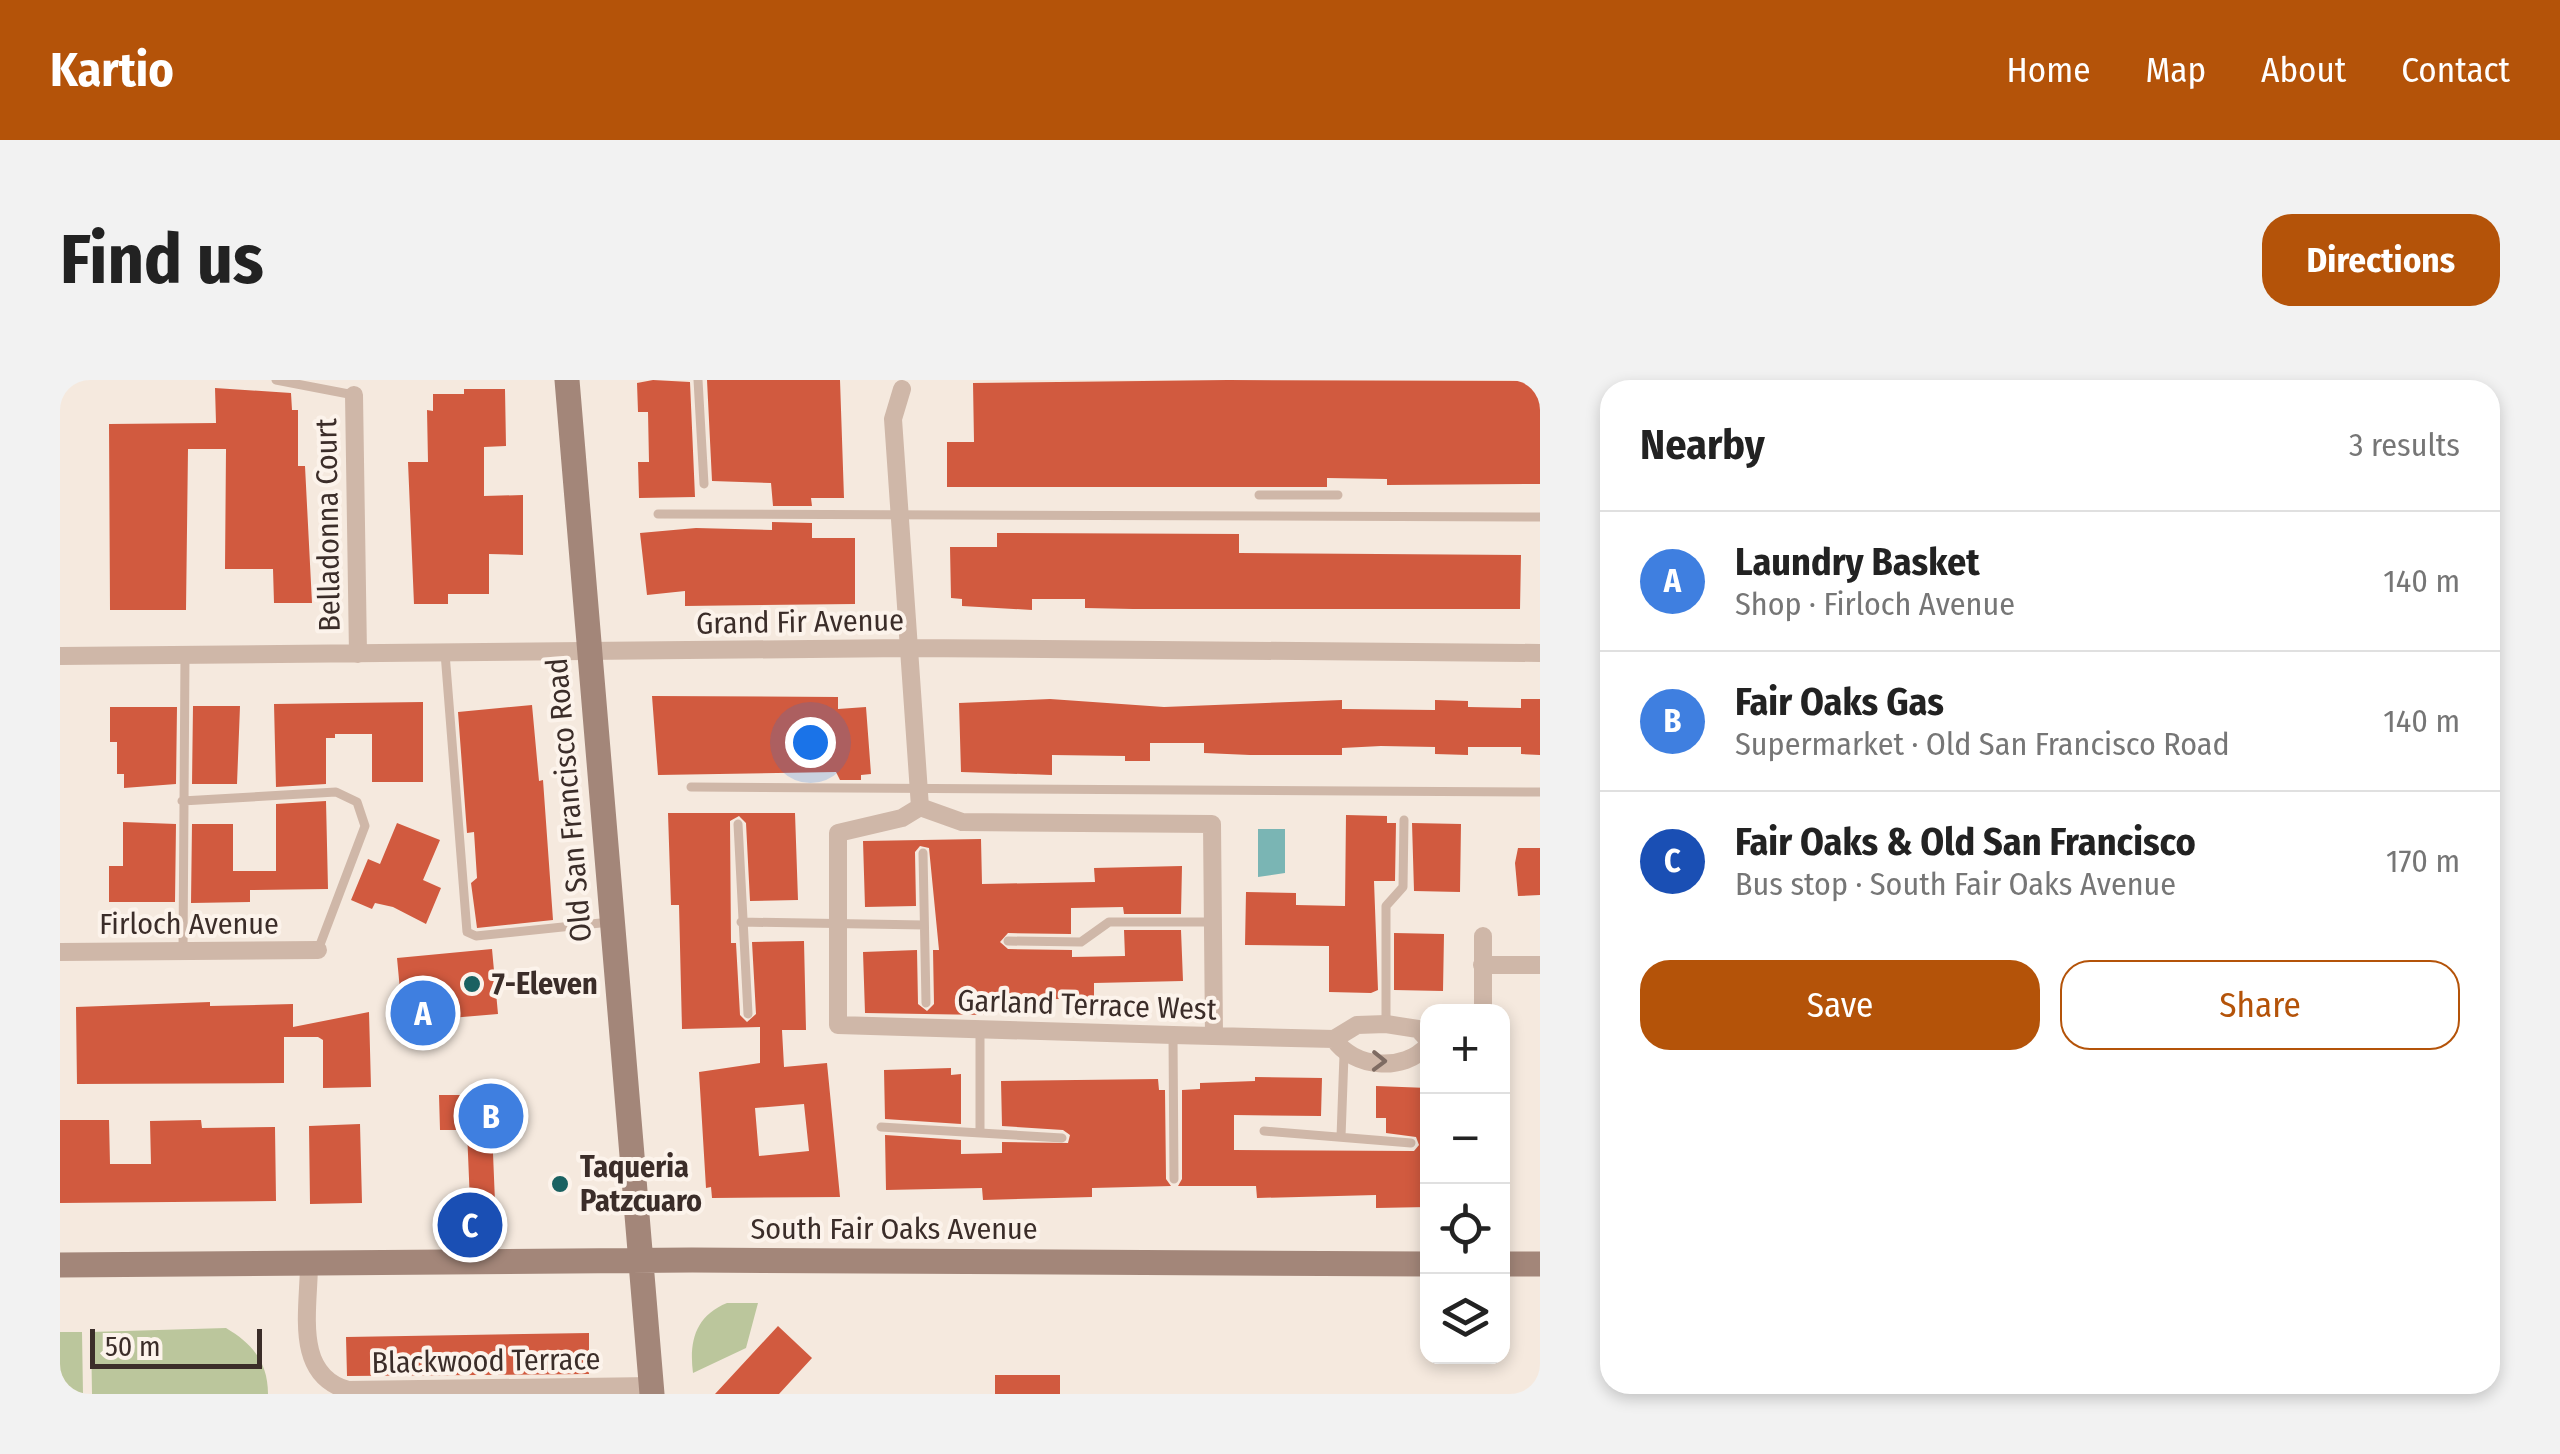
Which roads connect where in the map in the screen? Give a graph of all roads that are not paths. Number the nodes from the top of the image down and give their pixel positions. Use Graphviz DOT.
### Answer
graph roads {
  1 [pos="276,380"];
  2 [pos="567,380"];
  3 [pos="698,380"];
  4 [pos="901,384"];
  5 [pos="354,395"];
  6 [pos="704,484"];
  7 [pos="1259,495"];
  8 [pos="1338,495"];
  9 [pos="658,514"];
  10 [pos="899,515"];
  11 [pos="1540,517"];
  12 [pos="908,648"];
  13 [pos="587,652"];
  14 [pos="445,653"];
  15 [pos="1540,653"];
  16 [pos="185,654"];
  17 [pos="358,654"];
  18 [pos="60,656"];
  19 [pos="691,787"];
  20 [pos="1540,792"];
  21 [pos="919,797"];
  22 [pos="182,801"];
  23 [pos="1404,820"];
  24 [pos="738,824"];
  25 [pos="922,853"];
  26 [pos="613,922"];
  27 [pos="741,922"];
  28 [pos="1216,922"];
  29 [pos="839,924"];
  30 [pos="924,925"];
  31 [pos="1483,936"];
  32 [pos="1008,941"];
  33 [pos="318,950"];
  34 [pos="60,952"];
  35 [pos="182,952"];
  36 [pos="1482,965"];
  37 [pos="1540,965"];
  38 [pos="926,1003"];
  39 [pos="1483,1004"];
  40 [pos="748,1014"];
  41 [pos="1386,1024"];
  42 [pos="980,1030"];
  43 [pos="1420,1032"];
  44 [pos="1173,1035"];
  45 [pos="1214,1036"];
  46 [pos="1339,1047"];
  47 [pos="1420,1054"];
  48 [pos="881,1127"];
  49 [pos="1264,1130"];
  50 [pos="980,1132"];
  51 [pos="1342,1137"];
  52 [pos="1062,1138"];
  53 [pos="1411,1143"];
  54 [pos="1174,1178"];
  55 [pos="642,1262"];
  56 [pos="309,1263"];
  57 [pos="1420,1264"];
  58 [pos="1510,1264"];
  59 [pos="1540,1264"];
  60 [pos="60,1265"];
  61 [pos="652,1390"];
  1 -- 5 [label="lane"];
  2 -- 13 [label="main road, Old San Francisco Road"];
  3 -- 6 [label="lane"];
  4 -- 10 [label="street"];
  5 -- 17 [label="street, Belladonna Court"];
  7 -- 8 [label="lane"];
  9 -- 10 [label="lane"];
  10 -- 11 [label="lane"];
  10 -- 12 [label="street"];
  12 -- 13 [label="street, Grand Fir Avenue"];
  12 -- 15 [label="street, Grand Fir Avenue"];
  12 -- 21 [label="street"];
  13 -- 14 [label="street, Grand Fir Avenue"];
  13 -- 26 [label="main road, Old San Francisco Road"];
  14 -- 17 [label="street, Grand Fir Avenue"];
  14 -- 26 [label="lane"];
  16 -- 17 [label="street, Grand Fir Avenue"];
  16 -- 18 [label="street, Grand Fir Avenue"];
  16 -- 22 [label="lane"];
  19 -- 21 [label="lane"];
  20 -- 21 [label="lane"];
  21 -- 28 [label="street"];
  21 -- 29 [label="street"];
  22 -- 33 [label="lane"];
  22 -- 35 [label="lane"];
  23 -- 41 [label="lane"];
  24 -- 27 [label="lane"];
  25 -- 30 [label="lane"];
  26 -- 55 [label="main road, Old San Francisco Road"];
  27 -- 29 [label="lane"];
  27 -- 40 [label="lane"];
  28 -- 32 [label="lane"];
  28 -- 45 [label="street"];
  29 -- 30 [label="lane"];
  29 -- 42 [label="street, Garland Terrace West"];
  30 -- 38 [label="lane"];
  31 -- 36 [label="street"];
  33 -- 35 [label="street, Firloch Avenue"];
  34 -- 35 [label="street, Firloch Avenue"];
  36 -- 37 [label="street"];
  36 -- 39 [label="street"];
  41 -- 43 [label="street, Garland Terrace West"];
  41 -- 46 [label="street, Garland Terrace West"];
  42 -- 44 [label="street, Garland Terrace West"];
  42 -- 50 [label="lane"];
  44 -- 45 [label="street, Garland Terrace West"];
  44 -- 54 [label="lane"];
  45 -- 46 [label="street, Garland Terrace West"];
  46 -- 47 [label="street, Garland Terrace West, one-way"];
  46 -- 51 [label="lane"];
  48 -- 50 [label="lane"];
  49 -- 51 [label="lane"];
  50 -- 52 [label="lane"];
  51 -- 53 [label="lane"];
  55 -- 56 [label="main road, South Fair Oaks Avenue"];
  55 -- 57 [label="main road, South Fair Oaks Avenue"];
  55 -- 61 [label="main road, Old San Francisco Road"];
  56 -- 60 [label="main road, South Fair Oaks Avenue"];
  56 -- 61 [label="street, Blackwood Terrace"];
  58 -- 59 [label="main road"];
}
